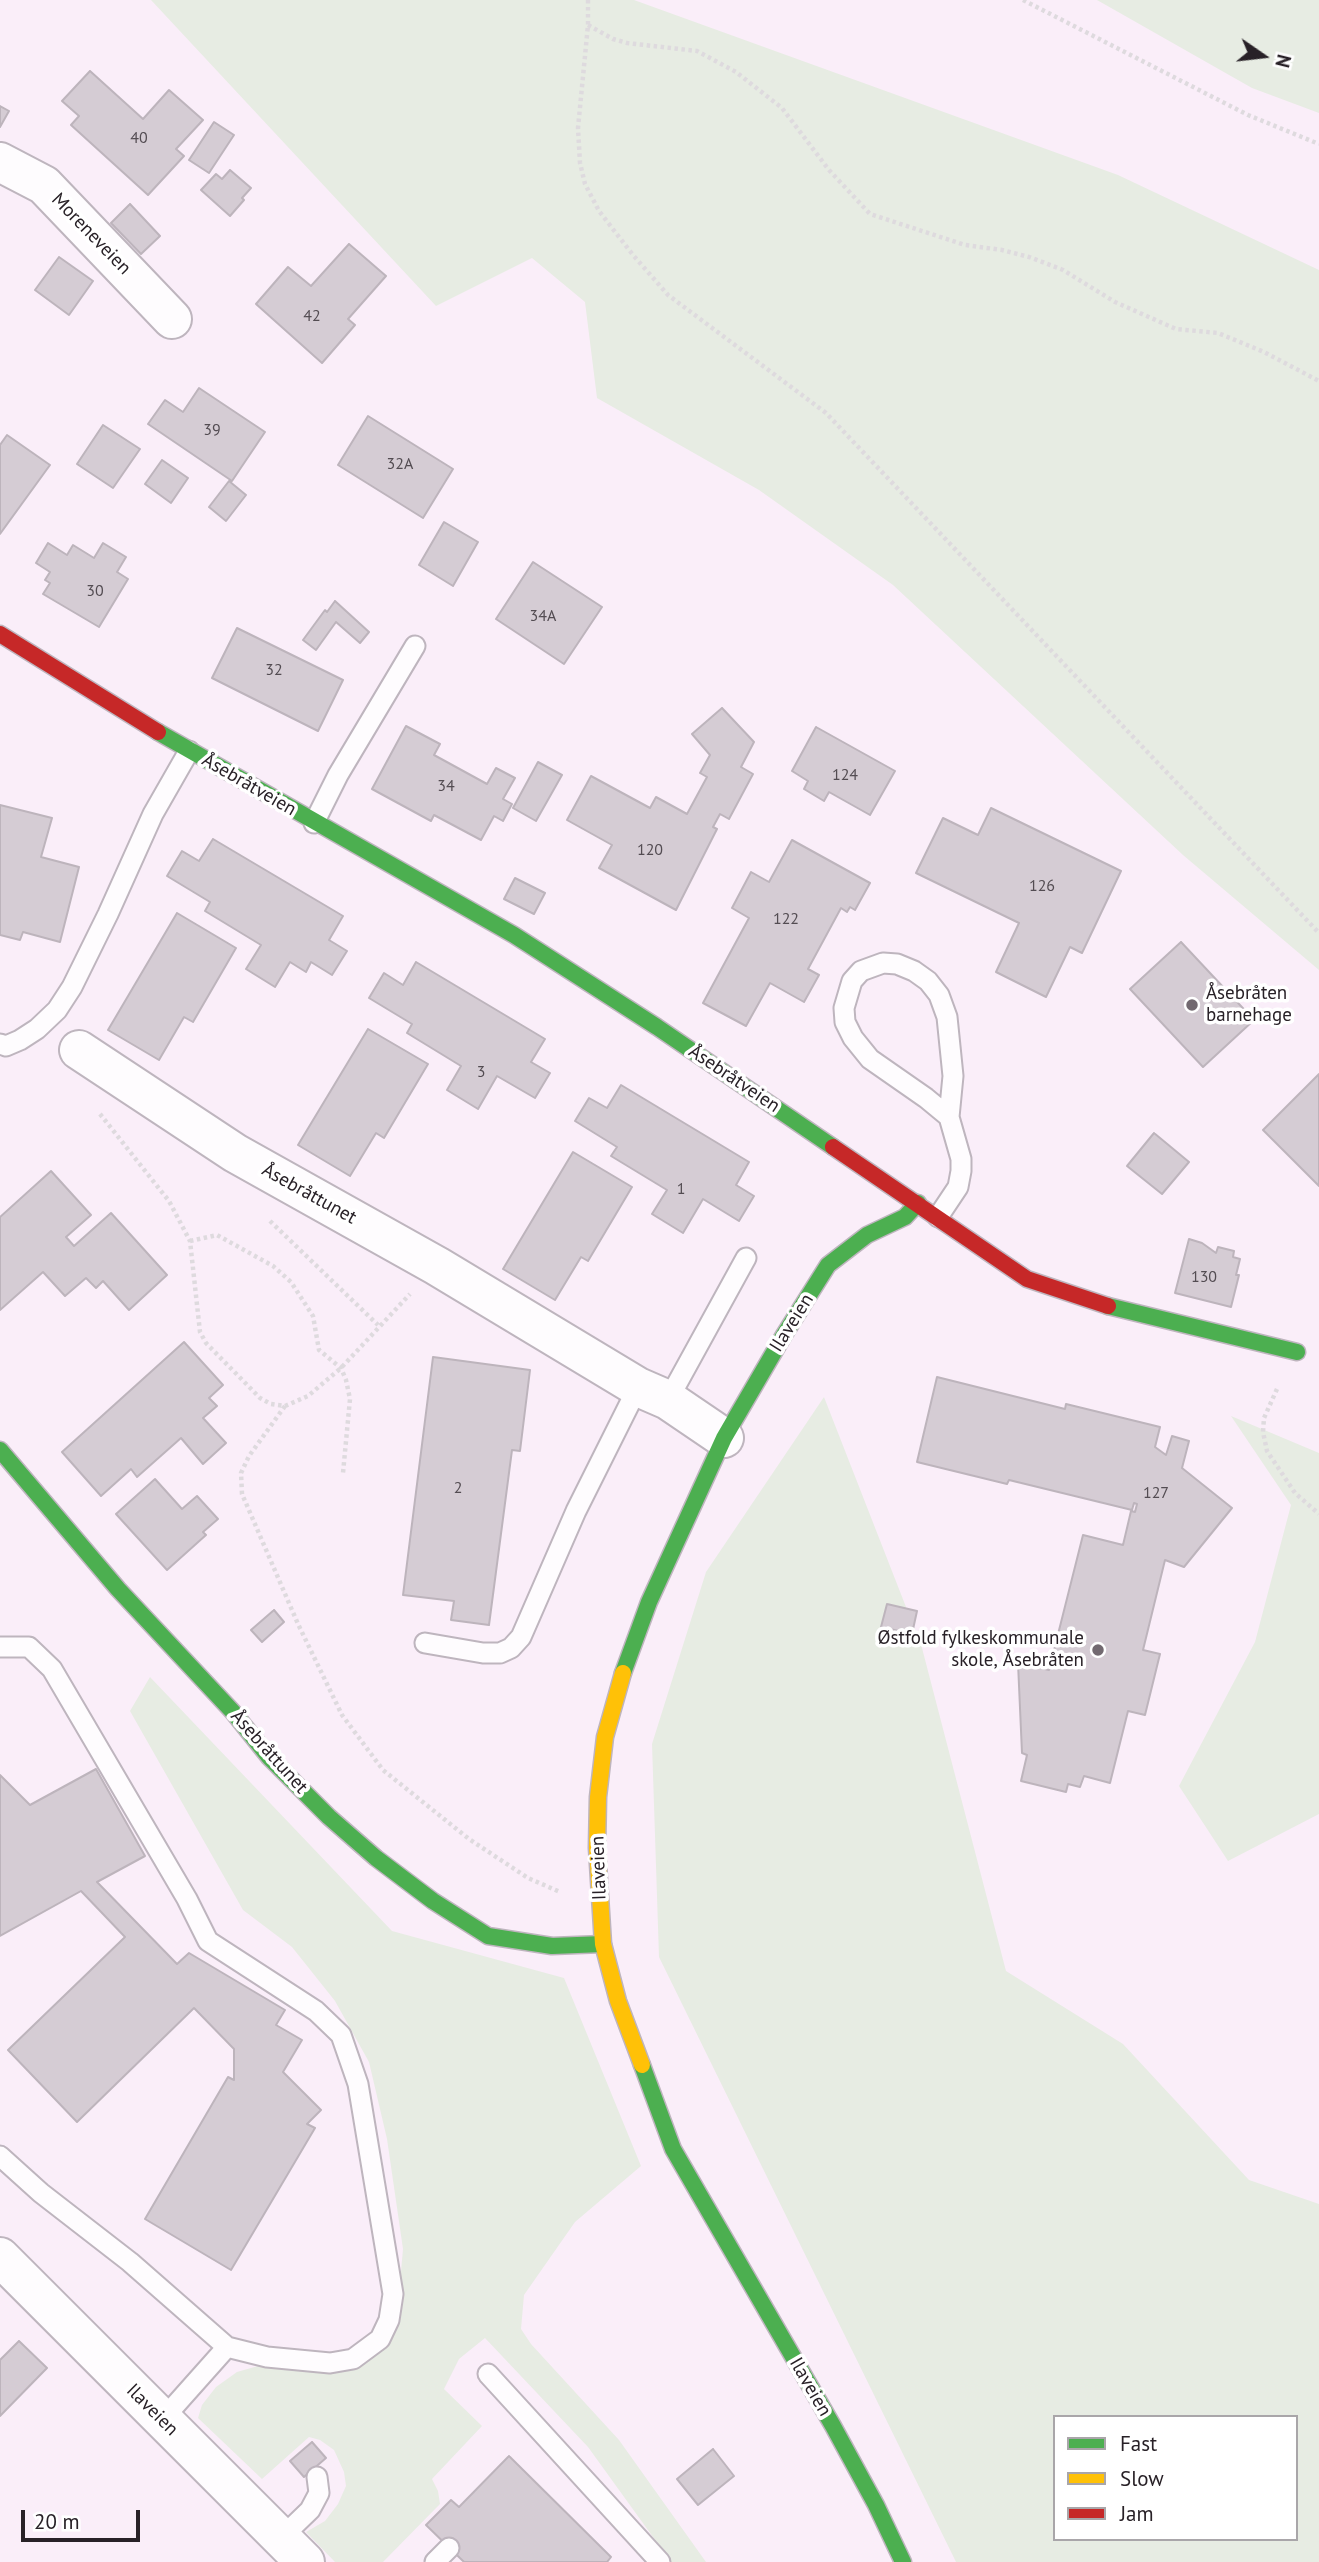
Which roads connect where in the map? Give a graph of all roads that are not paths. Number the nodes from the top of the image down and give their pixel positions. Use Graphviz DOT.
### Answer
graph roads {
  1 [pos="0,163"];
  2 [pos="172,319"];
  3 [pos="0,634"];
  4 [pos="415,646"];
  5 [pos="189,751"];
  6 [pos="314,823"];
  7 [pos="0,1044"];
  8 [pos="79,1050"];
  9 [pos="948,1117"];
  10 [pos="918,1203"];
  11 [pos="938,1217"];
  12 [pos="746,1258"];
  13 [pos="1297,1352"];
  14 [pos="653,1394"];
  15 [pos="724,1438"];
  16 [pos="0,1450"];
  17 [pos="425,1643"];
  18 [pos="0,1647"];
  19 [pos="603,1944"];
  20 [pos="0,2156"];
  21 [pos="0,2258"];
  22 [pos="227,2347"];
  23 [pos="488,2374"];
  24 [pos="162,2420"];
  25 [pos="317,2477"];
  26 [pos="293,2550"];
  27 [pos="660,2562"];
  28 [pos="904,2562"];
  1 -- 2 [label="street, Moreneveien"];
  3 -- 5 [label="street, Åsebråtveien"];
  4 -- 6 [label="lane"];
  5 -- 6 [label="street, Åsebråtveien"];
  5 -- 7 [label="lane, Åsebråtveien"];
  6 -- 10 [label="street, Åsebråtveien"];
  8 -- 14 [label="street, Åsebråttunet"];
  9 -- 9 [label="lane"];
  9 -- 11 [label="lane"];
  10 -- 11 [label="street, Åsebråtveien"];
  10 -- 15 [label="street, Ilaveien"];
  11 -- 13 [label="street, Åsebråtveien"];
  12 -- 14 [label="lane"];
  14 -- 15 [label="street, Åsebråttunet"];
  14 -- 17 [label="lane"];
  15 -- 19 [label="street, Ilaveien"];
  16 -- 19 [label="street, Åsebråttunet"];
  18 -- 22 [label="lane"];
  19 -- 28 [label="street, Ilaveien"];
  20 -- 22 [label="lane"];
  21 -- 24 [label="street, Ilaveien"];
  22 -- 24 [label="lane"];
  23 -- 27 [label="lane"];
  24 -- 26 [label="street, Ilaveien"];
  25 -- 26 [label="lane"];
}
